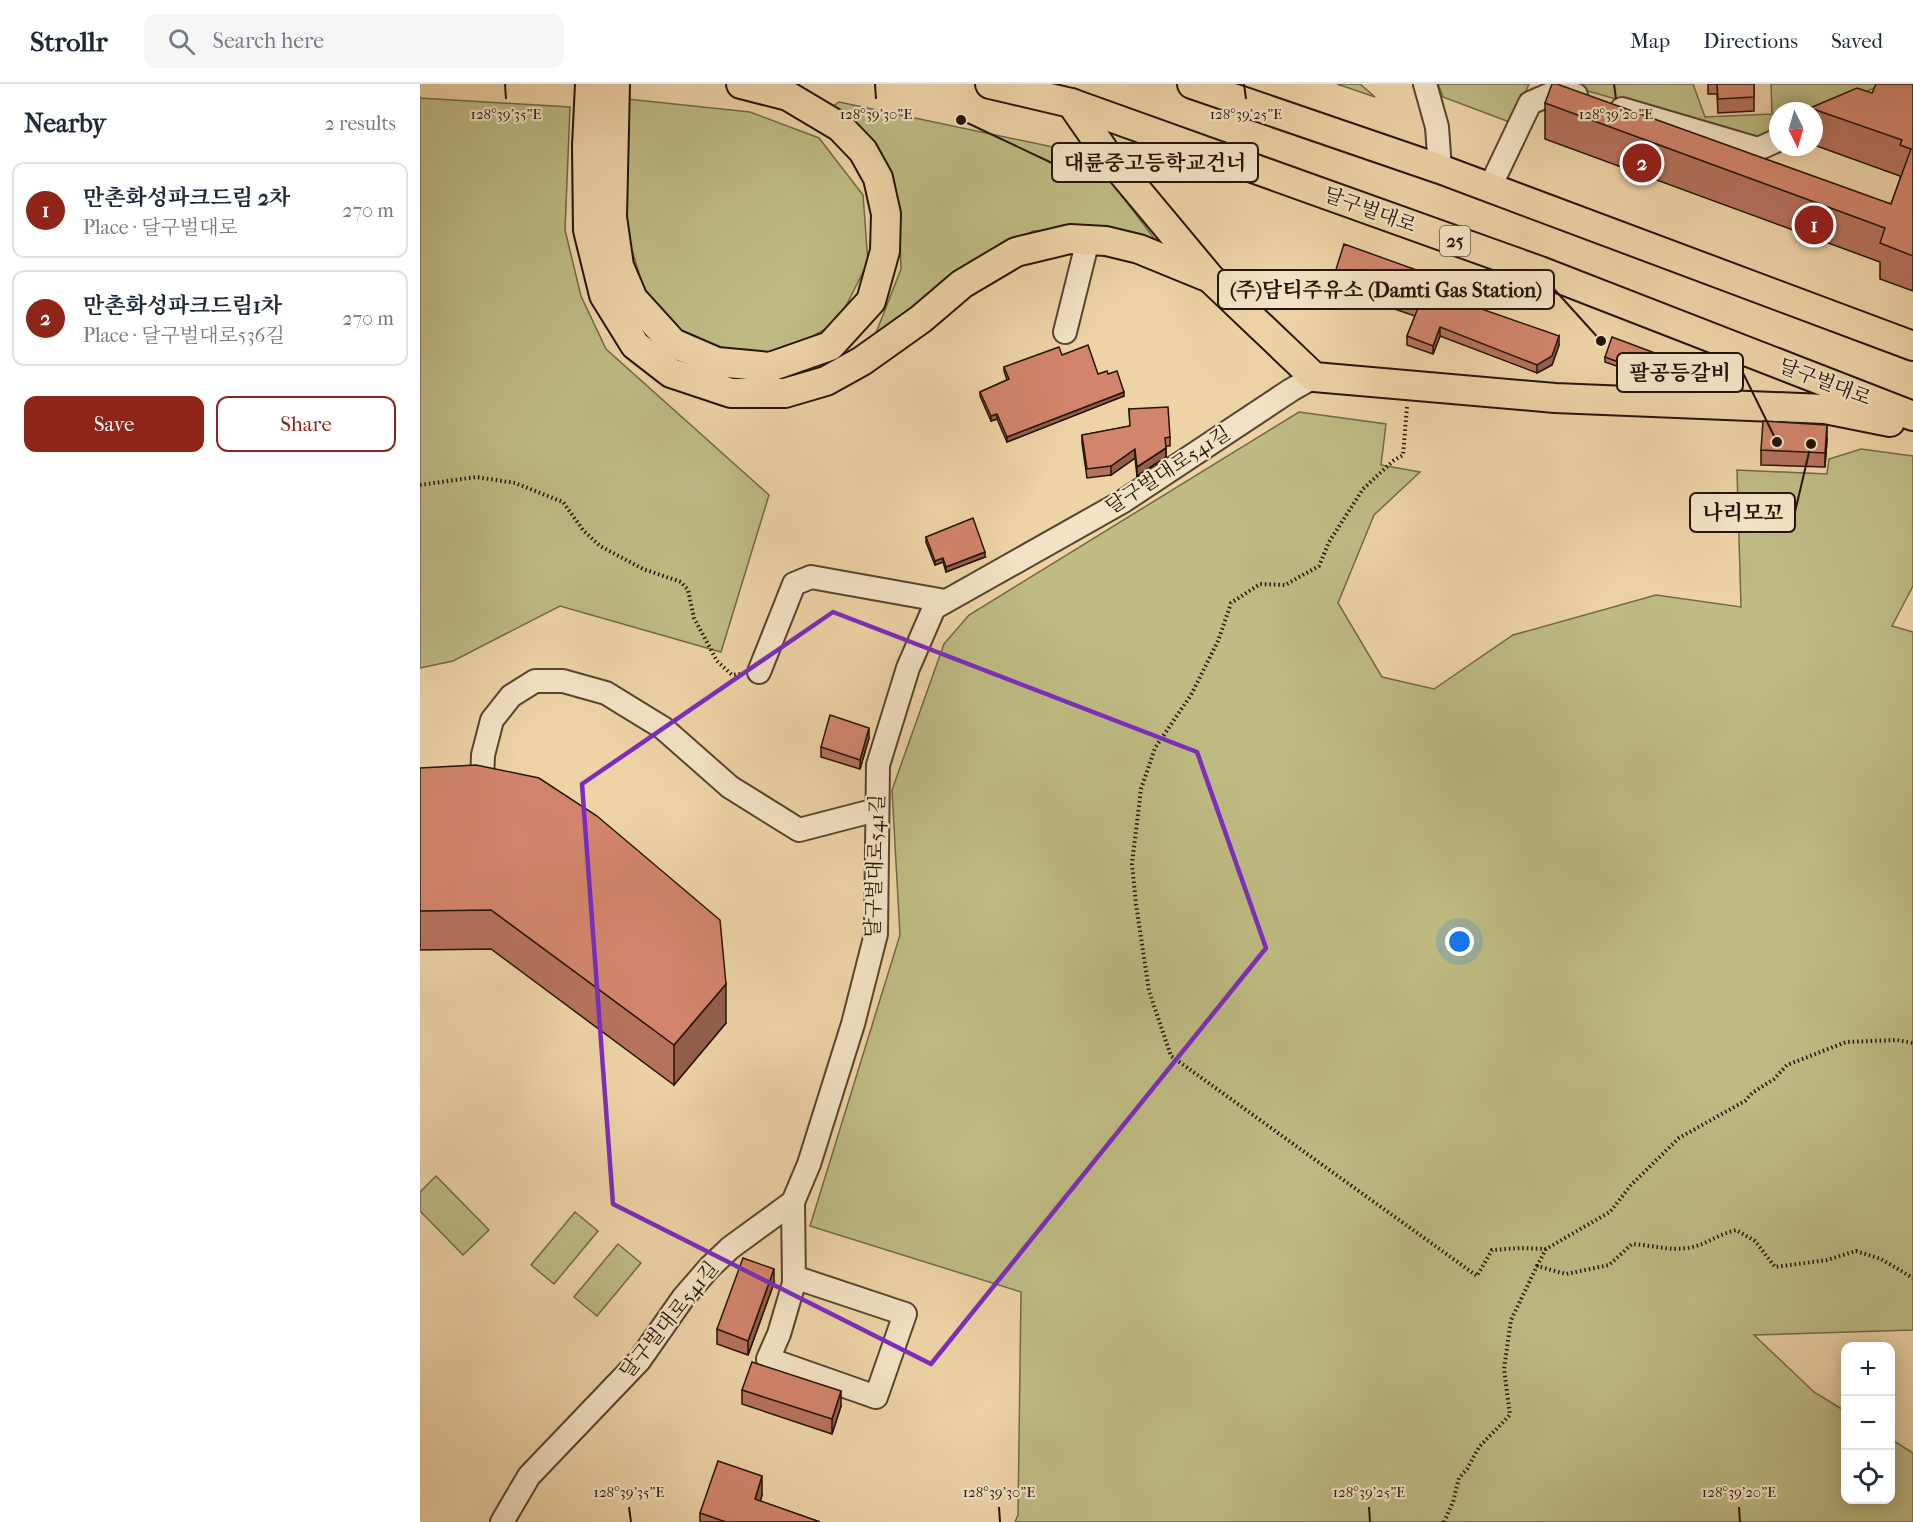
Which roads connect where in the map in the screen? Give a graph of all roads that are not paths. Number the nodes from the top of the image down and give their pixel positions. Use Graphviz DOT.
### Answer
graph roads {
  1 [pos="590,84"];
  2 [pos="615,84"];
  3 [pos="741,84"];
  4 [pos="990,84"];
  5 [pos="1192,84"];
  6 [pos="1425,84"];
  7 [pos="1071,103"];
  8 [pos="1769,144"];
  9 [pos="600,146"];
  10 [pos="1440,169"];
  11 [pos="1490,187"];
  12 [pos="1088,240"];
  13 [pos="1210,278"];
  14 [pos="1065,332"];
  15 [pos="1913,346"];
  16 [pos="1314,377"];
  17 [pos="1913,416"];
  18 [pos="1913,426"];
  19 [pos="945,601"];
  20 [pos="759,672"];
  21 [pos="482,782"];
  22 [pos="876,810"];
  23 [pos="793,1202"];
  24 [pos="794,1277"];
  25 [pos="502,1522"];
  1 -- 9 [label="main road"];
  2 -- 9 [label="main road"];
  3 -- 9 [label="main road"];
  4 -- 7 [label="main road, 달구벌대로 / 25"];
  5 -- 10 [label="main road"];
  6 -- 10 [label="street"];
  7 -- 13 [label="main road"];
  7 -- 17 [label="main road, 달구벌대로 / 25"];
  8 -- 11 [label="street"];
  9 -- 12 [label="main road"];
  10 -- 11 [label="main road"];
  11 -- 15 [label="main road"];
  12 -- 13 [label="main road"];
  12 -- 14 [label="street"];
  13 -- 16 [label="main road"];
  16 -- 18 [label="main road"];
  16 -- 19 [label="street, 달구벌대로541길"];
  19 -- 20 [label="street"];
  19 -- 22 [label="street, 달구벌대로541길"];
  21 -- 22 [label="street"];
  22 -- 23 [label="street, 달구벌대로541길"];
  23 -- 24 [label="street"];
  23 -- 25 [label="street, 달구벌대로541길"];
  24 -- 24 [label="street"];
}
